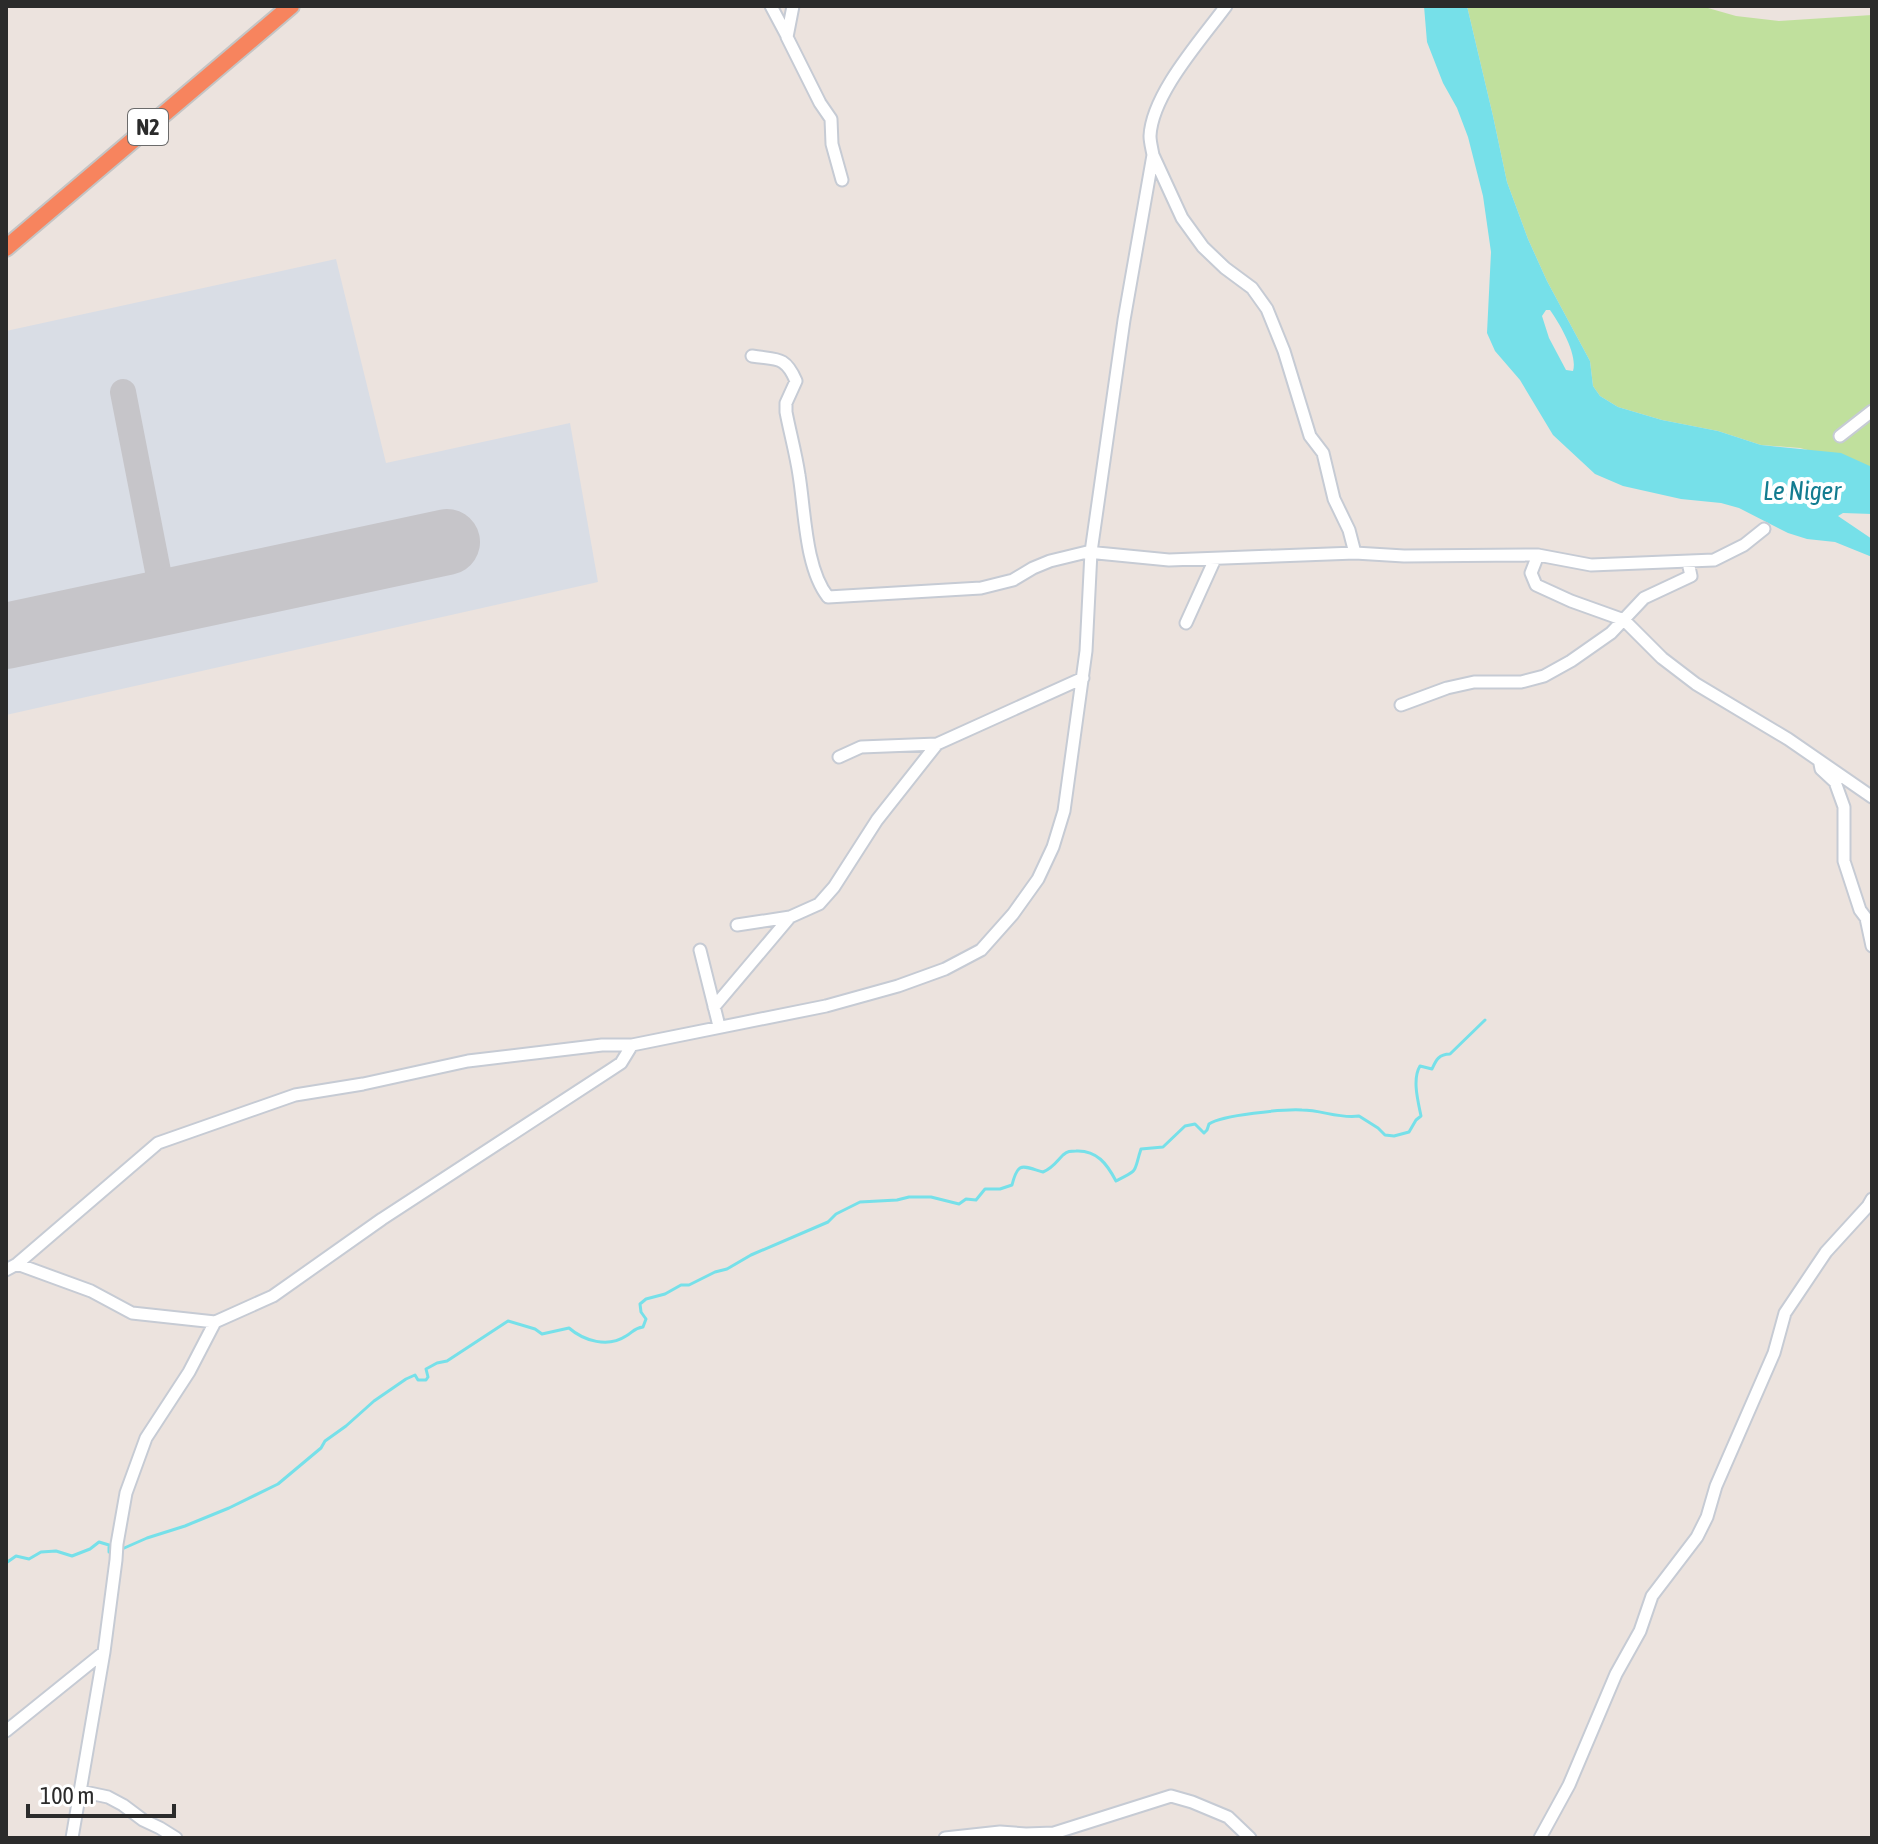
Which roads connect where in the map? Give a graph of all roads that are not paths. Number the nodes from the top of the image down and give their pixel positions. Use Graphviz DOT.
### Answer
graph roads {
  1 [pos="291,6"];
  2 [pos="771,6"];
  3 [pos="793,6"];
  4 [pos="1226,6"];
  5 [pos="787,37"];
  6 [pos="1153,155"];
  7 [pos="842,180"];
  8 [pos="6,248"];
  9 [pos="752,356"];
  10 [pos="1872,411"];
  11 [pos="1840,436"];
  12 [pos="1764,529"];
  13 [pos="1091,552"];
  14 [pos="1355,553"];
  15 [pos="1538,555"];
  16 [pos="1215,559"];
  17 [pos="1688,562"];
  18 [pos="1624,620"];
  19 [pos="1186,623"];
  20 [pos="1083,678"];
  21 [pos="1401,705"];
  22 [pos="937,744"];
  23 [pos="839,757"];
  24 [pos="1819,760"];
  25 [pos="1872,797"];
  26 [pos="790,917"];
  27 [pos="737,925"];
  28 [pos="1872,946"];
  29 [pos="700,950"];
  30 [pos="714,1007"];
  31 [pos="719,1026"];
  32 [pos="632,1045"];
  33 [pos="1872,1199"];
  34 [pos="11,1267"];
  35 [pos="215,1322"];
  36 [pos="104,1652"];
  37 [pos="6,1731"];
  38 [pos="80,1791"];
  39 [pos="72,1838"];
  40 [pos="176,1838"];
  41 [pos="945,1838"];
  42 [pos="1250,1838"];
  43 [pos="1540,1838"];
  1 -- 8 [label="highway, N2"];
  2 -- 5 [label="street"];
  3 -- 5 [label="street"];
  4 -- 6 [label="street"];
  5 -- 7 [label="street"];
  6 -- 13 [label="street"];
  6 -- 14 [label="street"];
  9 -- 13 [label="street"];
  10 -- 11 [label="street"];
  12 -- 17 [label="street"];
  13 -- 16 [label="street"];
  13 -- 20 [label="street"];
  14 -- 15 [label="street"];
  14 -- 16 [label="street"];
  15 -- 17 [label="street"];
  15 -- 18 [label="street"];
  16 -- 19 [label="street"];
  17 -- 18 [label="street"];
  18 -- 21 [label="street"];
  18 -- 24 [label="street"];
  20 -- 22 [label="street"];
  20 -- 31 [label="street"];
  22 -- 23 [label="street"];
  22 -- 26 [label="street"];
  24 -- 25 [label="street"];
  24 -- 28 [label="street"];
  26 -- 27 [label="street"];
  26 -- 30 [label="street"];
  29 -- 30 [label="street"];
  30 -- 31 [label="street"];
  31 -- 32 [label="street"];
  32 -- 34 [label="street"];
  32 -- 35 [label="street"];
  33 -- 43 [label="street"];
  34 -- 35 [label="street"];
  35 -- 36 [label="street"];
  36 -- 37 [label="street"];
  36 -- 38 [label="street"];
  38 -- 39 [label="street"];
  38 -- 40 [label="street"];
  41 -- 42 [label="street"];
}
